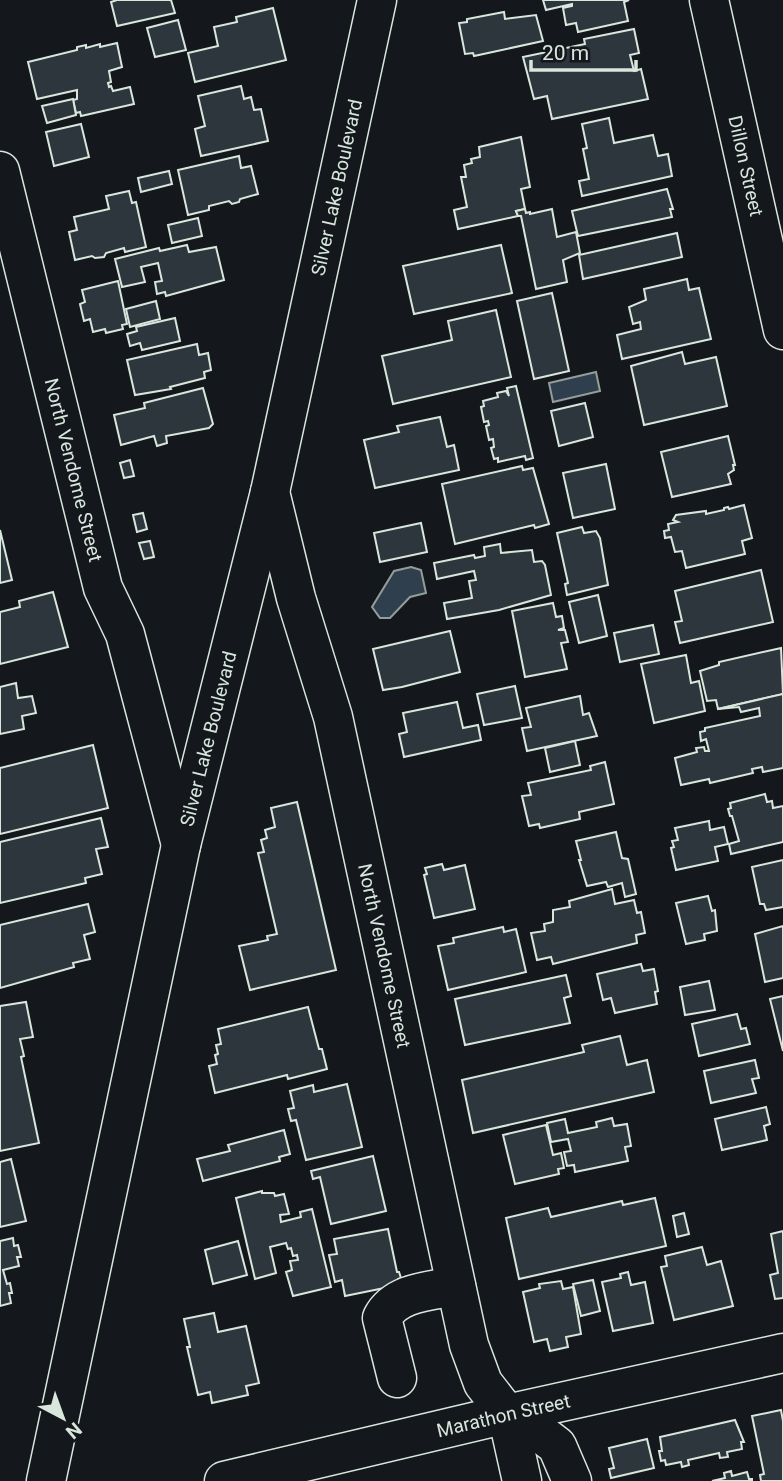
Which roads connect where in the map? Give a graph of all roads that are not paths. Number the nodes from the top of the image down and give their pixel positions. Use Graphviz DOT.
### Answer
graph roads {
  1 [pos="377,0"];
  2 [pos="709,0"];
  3 [pos="0,172"];
  4 [pos="783,330"];
  5 [pos="270,492"];
  6 [pos="181,845"];
  7 [pos="456,1286"];
  8 [pos="783,1353"];
  9 [pos="397,1378"];
  10 [pos="507,1414"];
  11 [pos="46,1481"];
  12 [pos="224,1481"];
  13 [pos="522,1481"];
  14 [pos="572,1481"];
  1 -- 5 [label="street, Silver Lake Boulevard"];
  2 -- 4 [label="street, Dillon Street"];
  3 -- 6 [label="street, North Vendome Street"];
  5 -- 6 [label="street, Silver Lake Boulevard"];
  5 -- 7 [label="street, North Vendome Street"];
  6 -- 11 [label="street, Silver Lake Boulevard"];
  7 -- 9 [label="street"];
  7 -- 10 [label="street, North Vendome Street"];
  8 -- 10 [label="street, Marathon Street"];
  10 -- 12 [label="street, Marathon Street"];
  10 -- 13 [label="street, North Vendome Street"];
  10 -- 14 [label="street, North Vendome Street"];
}
